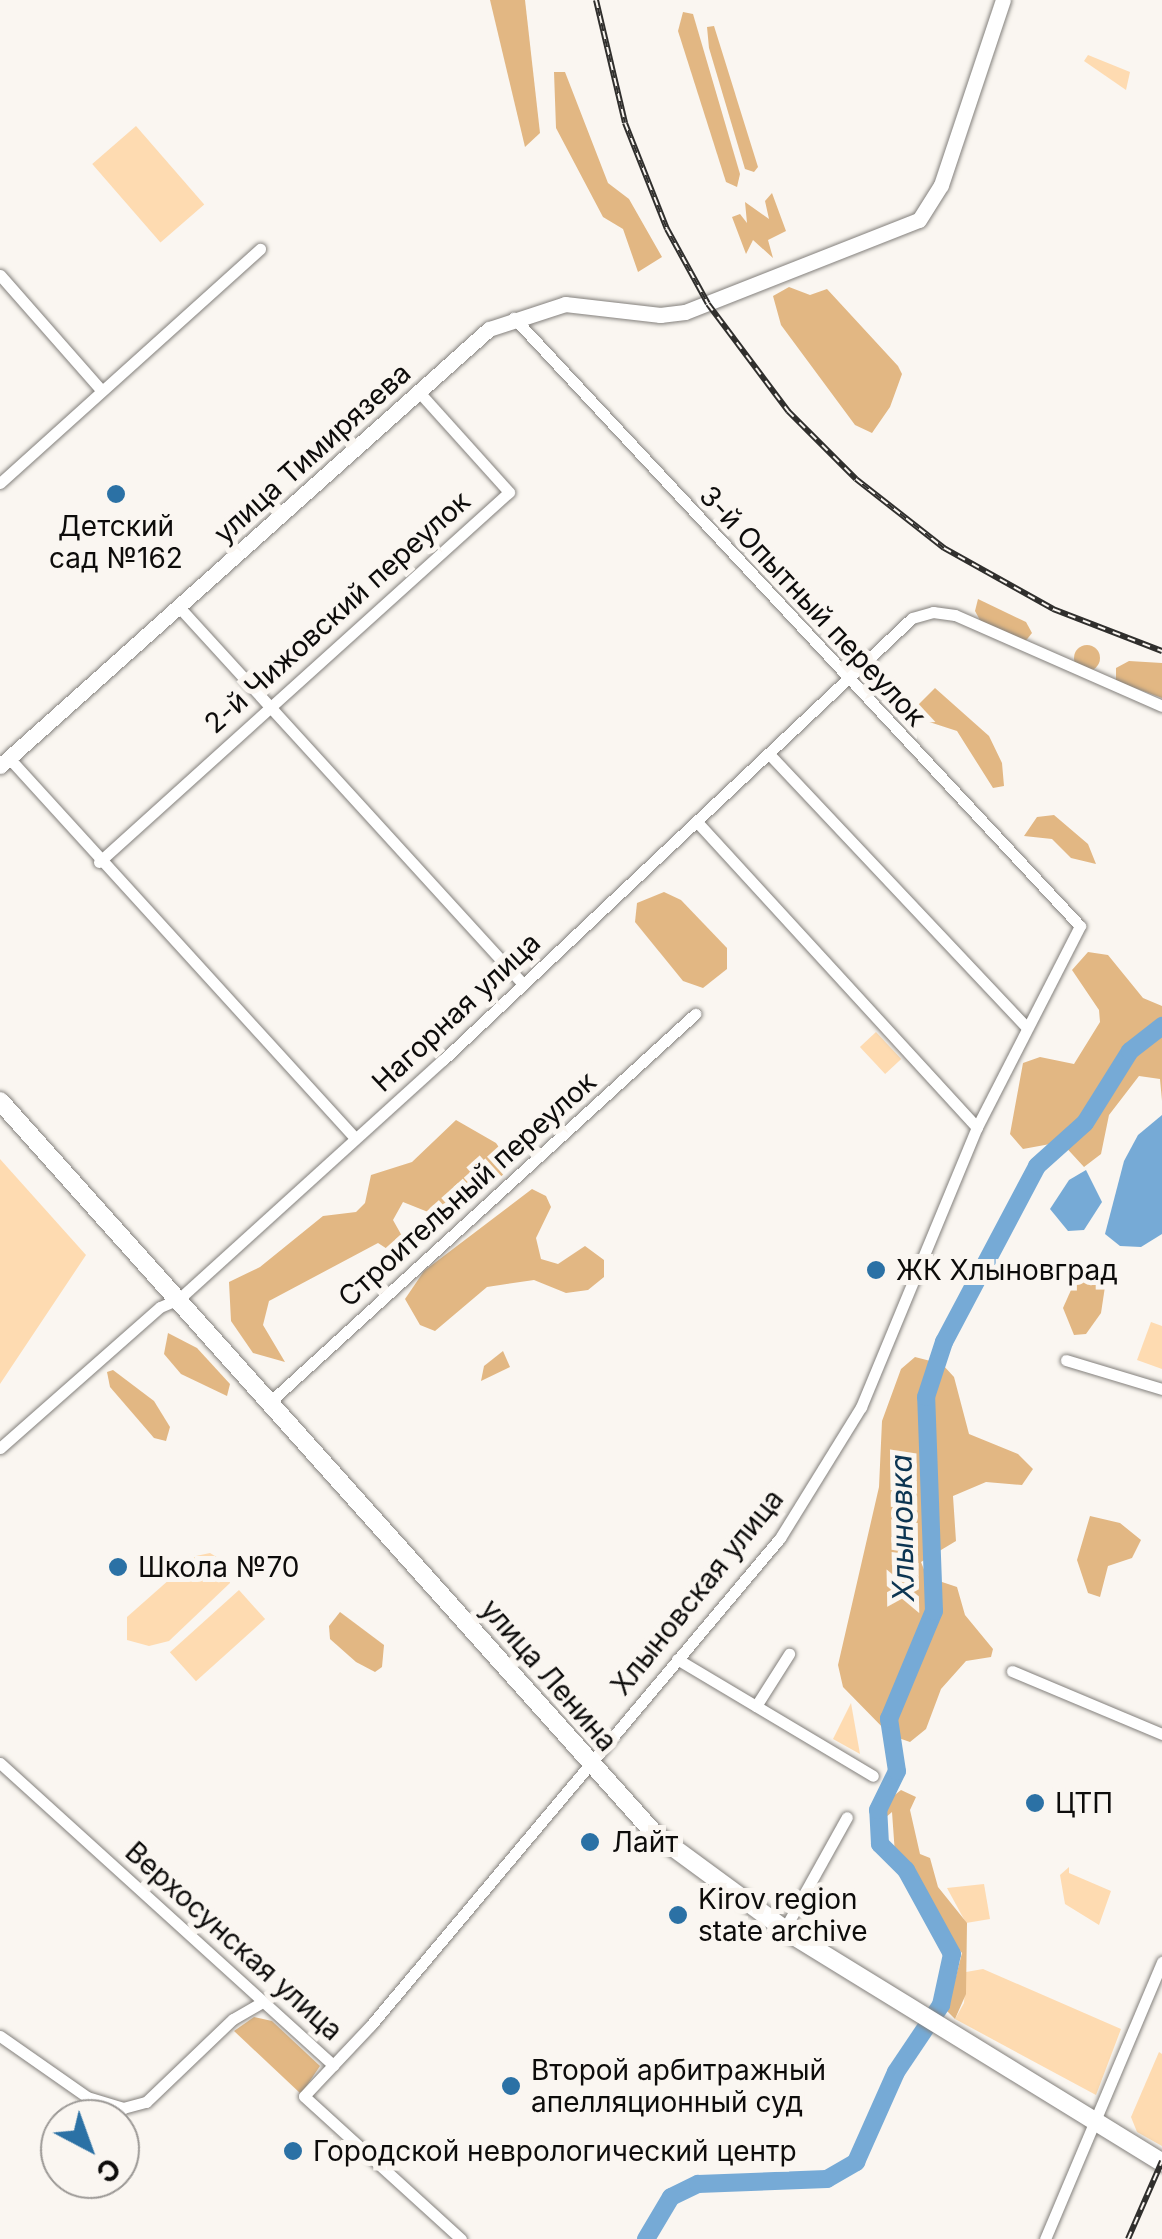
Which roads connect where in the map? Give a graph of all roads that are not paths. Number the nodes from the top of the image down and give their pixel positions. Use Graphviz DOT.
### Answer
graph roads {
  1 [pos="1002,0"];
  2 [pos="260,249"];
  3 [pos="0,275"];
  4 [pos="514,318"];
  5 [pos="102,391"];
  6 [pos="418,391"];
  7 [pos="0,484"];
  8 [pos="179,607"];
  9 [pos="848,682"];
  10 [pos="1162,706"];
  11 [pos="268,707"];
  12 [pos="770,756"];
  13 [pos="5,762"];
  14 [pos="698,823"];
  15 [pos="99,862"];
  16 [pos="1080,926"];
  17 [pos="523,984"];
  18 [pos="695,1014"];
  19 [pos="1025,1026"];
  20 [pos="0,1101"];
  21 [pos="978,1127"];
  22 [pos="355,1138"];
  23 [pos="178,1299"];
  24 [pos="1066,1360"];
  25 [pos="1162,1388"];
  26 [pos="272,1400"];
  27 [pos="0,1448"];
  28 [pos="789,1654"];
  29 [pos="677,1659"];
  30 [pos="1012,1671"];
  31 [pos="756,1706"];
  32 [pos="1162,1734"];
  33 [pos="0,1763"];
  34 [pos="590,1763"];
  35 [pos="873,1776"];
  36 [pos="846,1817"];
  37 [pos="784,1930"];
  38 [pos="1162,1962"];
  39 [pos="263,2002"];
  40 [pos="0,2036"];
  41 [pos="333,2065"];
  42 [pos="1095,2122"];
  43 [pos="1162,2162"];
  44 [pos="461,2239"];
  45 [pos="1045,2239"];
  1 -- 4 [label="main road, улица Тимирязева"];
  2 -- 5 [label="street"];
  3 -- 5 [label="street"];
  4 -- 6 [label="main road, улица Тимирязева"];
  4 -- 9 [label="street, 3-й Опытный переулок"];
  5 -- 7 [label="street"];
  6 -- 8 [label="main road, улица Тимирязева"];
  6 -- 11 [label="street, 2-й Чижовский переулок"];
  8 -- 11 [label="street"];
  8 -- 13 [label="main road, улица Тимирязева"];
  9 -- 10 [label="street, Нагорная улица"];
  9 -- 12 [label="street, Нагорная улица"];
  9 -- 16 [label="street, 3-й Опытный переулок"];
  11 -- 15 [label="street, 2-й Чижовский переулок"];
  11 -- 17 [label="street"];
  12 -- 14 [label="street, Нагорная улица"];
  12 -- 19 [label="street"];
  13 -- 15 [label="street"];
  14 -- 17 [label="street, Нагорная улица"];
  14 -- 21 [label="street"];
  15 -- 22 [label="street"];
  16 -- 19 [label="street, Хлыновская улица"];
  17 -- 22 [label="street, Нагорная улица"];
  18 -- 26 [label="street, Строительный переулок"];
  19 -- 21 [label="street, Хлыновская улица"];
  20 -- 23 [label="main road, улица Ленина"];
  21 -- 29 [label="street, Хлыновская улица"];
  22 -- 23 [label="street, Нагорная улица"];
  23 -- 26 [label="main road, улица Ленина"];
  23 -- 27 [label="street, Нагорная улица"];
  24 -- 25 [label="street"];
  26 -- 34 [label="main road, улица Ленина"];
  28 -- 31 [label="street"];
  29 -- 31 [label="street"];
  29 -- 34 [label="street, Хлыновская улица"];
  30 -- 32 [label="street"];
  31 -- 35 [label="street"];
  33 -- 39 [label="street, Верхосунская улица"];
  34 -- 37 [label="main road, улица Ленина"];
  34 -- 41 [label="street, Хлыновская улица"];
  36 -- 37 [label="street"];
  37 -- 42 [label="main road, улица Ленина"];
  38 -- 42 [label="street"];
  39 -- 40 [label="street"];
  39 -- 41 [label="street, Верхосунская улица"];
  41 -- 44 [label="street, Верхосунская улица"];
  42 -- 43 [label="main road, улица Ленина"];
  42 -- 45 [label="street"];
}
